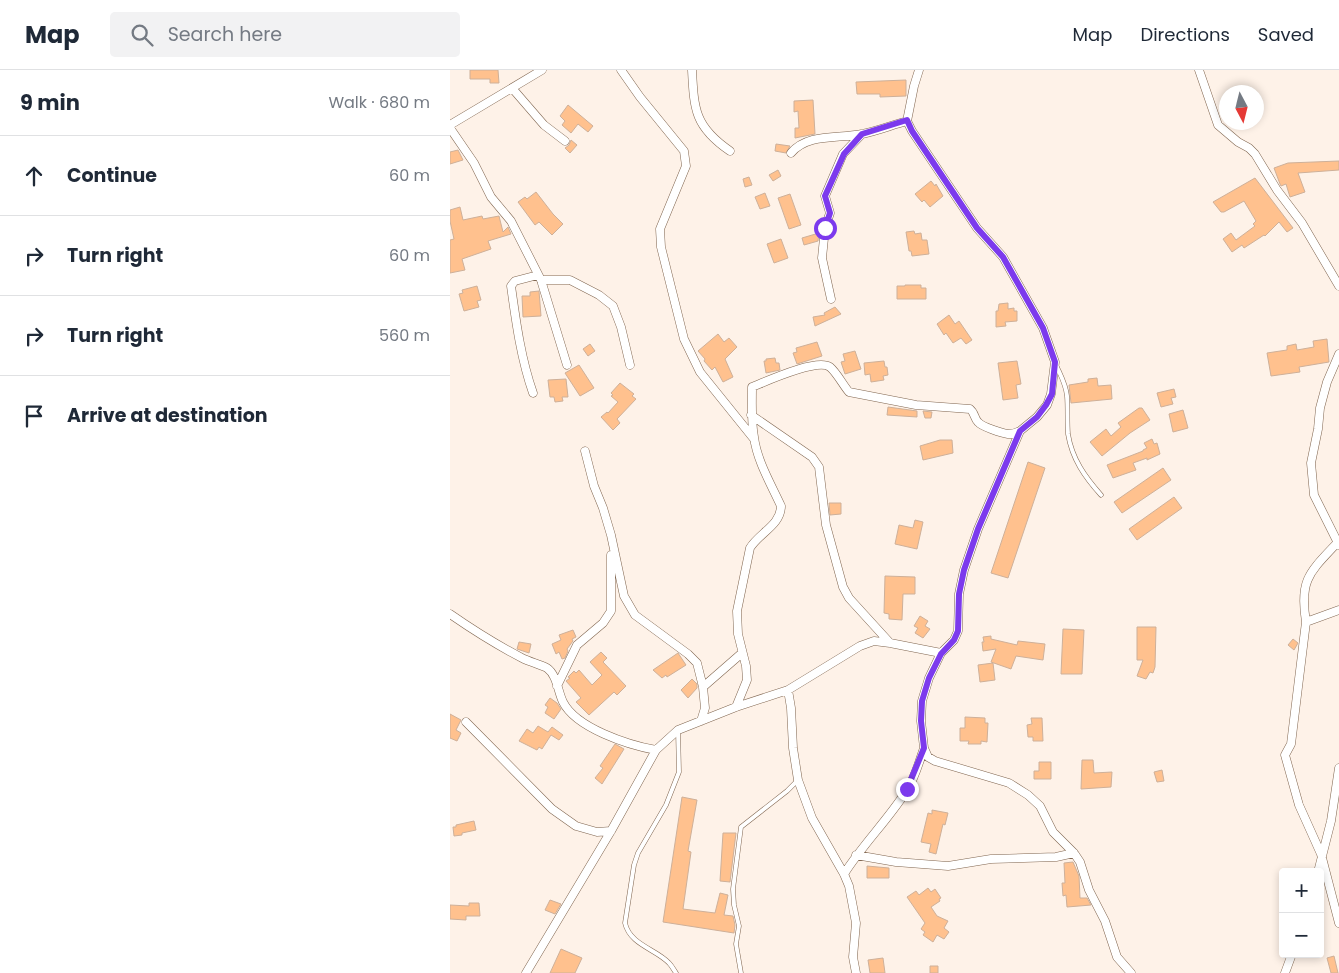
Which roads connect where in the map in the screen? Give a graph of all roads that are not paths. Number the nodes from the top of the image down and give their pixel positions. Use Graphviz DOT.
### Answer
graph roads {
  1 [pos="528,70"];
  2 [pos="542,70"];
  3 [pos="621,70"];
  4 [pos="692,70"];
  5 [pos="918,70"];
  6 [pos="1199,70"];
  7 [pos="527,79"];
  8 [pos="512,88"];
  9 [pos="907,120"];
  10 [pos="450,127"];
  11 [pos="862,134"];
  12 [pos="565,141"];
  13 [pos="730,151"];
  14 [pos="791,152"];
  15 [pos="539,277"];
  16 [pos="1339,286"];
  17 [pos="831,299"];
  18 [pos="1339,354"];
  19 [pos="1055,362"];
  20 [pos="567,365"];
  21 [pos="630,365"];
  22 [pos="532,393"];
  23 [pos="751,415"];
  24 [pos="1020,431"];
  25 [pos="754,439"];
  26 [pos="585,451"];
  27 [pos="1101,495"];
  28 [pos="611,536"];
  29 [pos="1338,543"];
  30 [pos="1339,610"];
  31 [pos="450,614"];
  32 [pos="1306,622"];
  33 [pos="890,643"];
  34 [pos="742,653"];
  35 [pos="941,654"];
  36 [pos="557,686"];
  37 [pos="703,687"];
  38 [pos="788,690"];
  39 [pos="736,707"];
  40 [pos="701,721"];
  41 [pos="466,722"];
  42 [pos="678,730"];
  43 [pos="924,748"];
  44 [pos="656,750"];
  45 [pos="1339,768"];
  46 [pos="798,780"];
  47 [pos="611,831"];
  48 [pos="1074,853"];
  49 [pos="1321,854"];
  50 [pos="856,856"];
  51 [pos="1319,868"];
  52 [pos="844,874"];
  53 [pos="1339,923"];
  54 [pos="1291,958"];
  55 [pos="526,973"];
  56 [pos="676,973"];
  57 [pos="741,973"];
  58 [pos="856,973"];
  59 [pos="1131,973"];
  60 [pos="1285,973"];
  1 -- 7 [label="street"];
  2 -- 7 [label="street"];
  3 -- 25 [label="street"];
  4 -- 13 [label="street"];
  5 -- 9 [label="street"];
  6 -- 16 [label="street"];
  7 -- 8 [label="street"];
  8 -- 10 [label="street"];
  8 -- 12 [label="street"];
  9 -- 11 [label="street"];
  9 -- 19 [label="street"];
  10 -- 15 [label="street"];
  11 -- 14 [label="street"];
  11 -- 17 [label="street"];
  15 -- 20 [label="street"];
  15 -- 21 [label="street"];
  15 -- 22 [label="street"];
  18 -- 29 [label="street"];
  19 -- 24 [label="street"];
  19 -- 27 [label="lane"];
  23 -- 24 [label="street"];
  23 -- 25 [label="street"];
  23 -- 33 [label="street"];
  24 -- 35 [label="street"];
  25 -- 34 [label="street"];
  26 -- 28 [label="street"];
  28 -- 36 [label="street"];
  28 -- 37 [label="street"];
  29 -- 32 [label="street"];
  30 -- 32 [label="street"];
  31 -- 36 [label="street"];
  32 -- 49 [label="street"];
  33 -- 35 [label="street"];
  33 -- 38 [label="street"];
  34 -- 37 [label="street"];
  34 -- 39 [label="street"];
  35 -- 43 [label="street"];
  36 -- 44 [label="street"];
  37 -- 40 [label="street"];
  38 -- 39 [label="street"];
  38 -- 46 [label="street"];
  39 -- 40 [label="street"];
  40 -- 42 [label="street"];
  41 -- 47 [label="street"];
  42 -- 44 [label="street"];
  42 -- 56 [label="lane"];
  43 -- 48 [label="street"];
  43 -- 50 [label="street"];
  44 -- 47 [label="street"];
  45 -- 49 [label="street"];
  46 -- 52 [label="street"];
  46 -- 57 [label="lane"];
  47 -- 55 [label="street"];
  48 -- 50 [label="street"];
  48 -- 59 [label="street"];
  49 -- 51 [label="street"];
  49 -- 53 [label="street"];
  50 -- 52 [label="street"];
  52 -- 58 [label="street"];
  54 -- 60 [label="street"];
}
